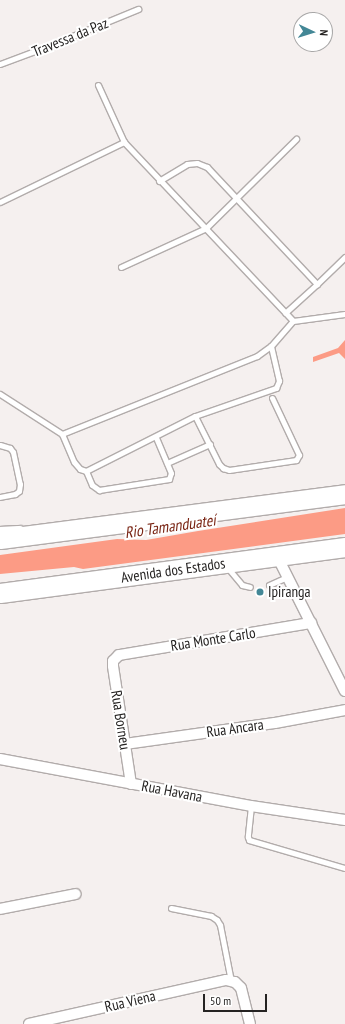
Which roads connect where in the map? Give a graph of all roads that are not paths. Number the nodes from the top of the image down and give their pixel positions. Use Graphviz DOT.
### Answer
graph roads {
  1 [pos="138,9"];
  2 [pos="0,64"];
  3 [pos="98,85"];
  4 [pos="296,139"];
  5 [pos="124,142"];
  6 [pos="159,181"];
  7 [pos="236,198"];
  8 [pos="0,202"];
  9 [pos="206,228"];
  10 [pos="345,257"];
  11 [pos="121,267"];
  12 [pos="317,284"];
  13 [pos="285,313"];
  14 [pos="345,314"];
  15 [pos="293,321"];
  16 [pos="272,346"];
  17 [pos="0,394"];
  18 [pos="272,398"];
  19 [pos="195,416"];
  20 [pos="62,434"];
  21 [pos="156,437"];
  22 [pos="210,444"];
  23 [pos="0,445"];
  24 [pos="167,463"];
  25 [pos="86,471"];
  26 [pos="345,494"];
  27 [pos="0,497"];
  28 [pos="0,529"];
  29 [pos="36,534"];
  30 [pos="0,539"];
  31 [pos="345,547"];
  32 [pos="277,556"];
  33 [pos="224,563"];
  34 [pos="287,577"];
  35 [pos="268,586"];
  36 [pos="250,587"];
  37 [pos="0,593"];
  38 [pos="311,623"];
  39 [pos="116,658"];
  40 [pos="345,692"];
  41 [pos="345,710"];
  42 [pos="125,744"];
  43 [pos="0,759"];
  44 [pos="131,784"];
  45 [pos="251,806"];
  46 [pos="345,820"];
  47 [pos="345,868"];
  48 [pos="76,894"];
  49 [pos="171,908"];
  50 [pos="0,909"];
  51 [pos="231,981"];
  52 [pos="29,1024"];
  53 [pos="250,1024"];
  1 -- 2 [label="lane, Travessa da Paz"];
  3 -- 5 [label="lane"];
  4 -- 7 [label="lane"];
  5 -- 6 [label="lane"];
  5 -- 8 [label="lane"];
  6 -- 7 [label="lane"];
  6 -- 9 [label="lane"];
  7 -- 9 [label="lane"];
  7 -- 12 [label="lane"];
  9 -- 11 [label="lane"];
  9 -- 13 [label="lane"];
  10 -- 12 [label="lane"];
  12 -- 13 [label="lane"];
  13 -- 15 [label="lane"];
  14 -- 15 [label="lane"];
  15 -- 16 [label="lane"];
  16 -- 19 [label="lane"];
  16 -- 20 [label="lane"];
  17 -- 20 [label="lane"];
  18 -- 22 [label="lane"];
  19 -- 21 [label="lane"];
  19 -- 22 [label="lane"];
  20 -- 25 [label="lane"];
  21 -- 24 [label="lane"];
  21 -- 25 [label="lane"];
  22 -- 24 [label="lane"];
  23 -- 27 [label="lane"];
  24 -- 25 [label="lane"];
  26 -- 29 [label="highway"];
  28 -- 29 [label="lane"];
  29 -- 30 [label="highway"];
  31 -- 32 [label="highway, Avenida dos Estados"];
  32 -- 33 [label="highway, Avenida dos Estados"];
  32 -- 34 [label="street"];
  33 -- 36 [label="lane"];
  33 -- 37 [label="highway, Avenida dos Estados"];
  34 -- 35 [label="lane"];
  34 -- 38 [label="street"];
  38 -- 39 [label="street, Rua Monte Carlo"];
  38 -- 40 [label="street"];
  39 -- 42 [label="street, Rua Borneu"];
  41 -- 42 [label="street, Rua Ancara"];
  42 -- 44 [label="street, Rua Borneu"];
  43 -- 44 [label="street, Rua Havana"];
  44 -- 45 [label="street, Rua Havana"];
  45 -- 46 [label="street, Rua Havana"];
  45 -- 47 [label="lane"];
  48 -- 50 [label="street"];
  49 -- 51 [label="lane"];
  51 -- 52 [label="street, Rua Viena"];
  51 -- 53 [label="street"];
}
